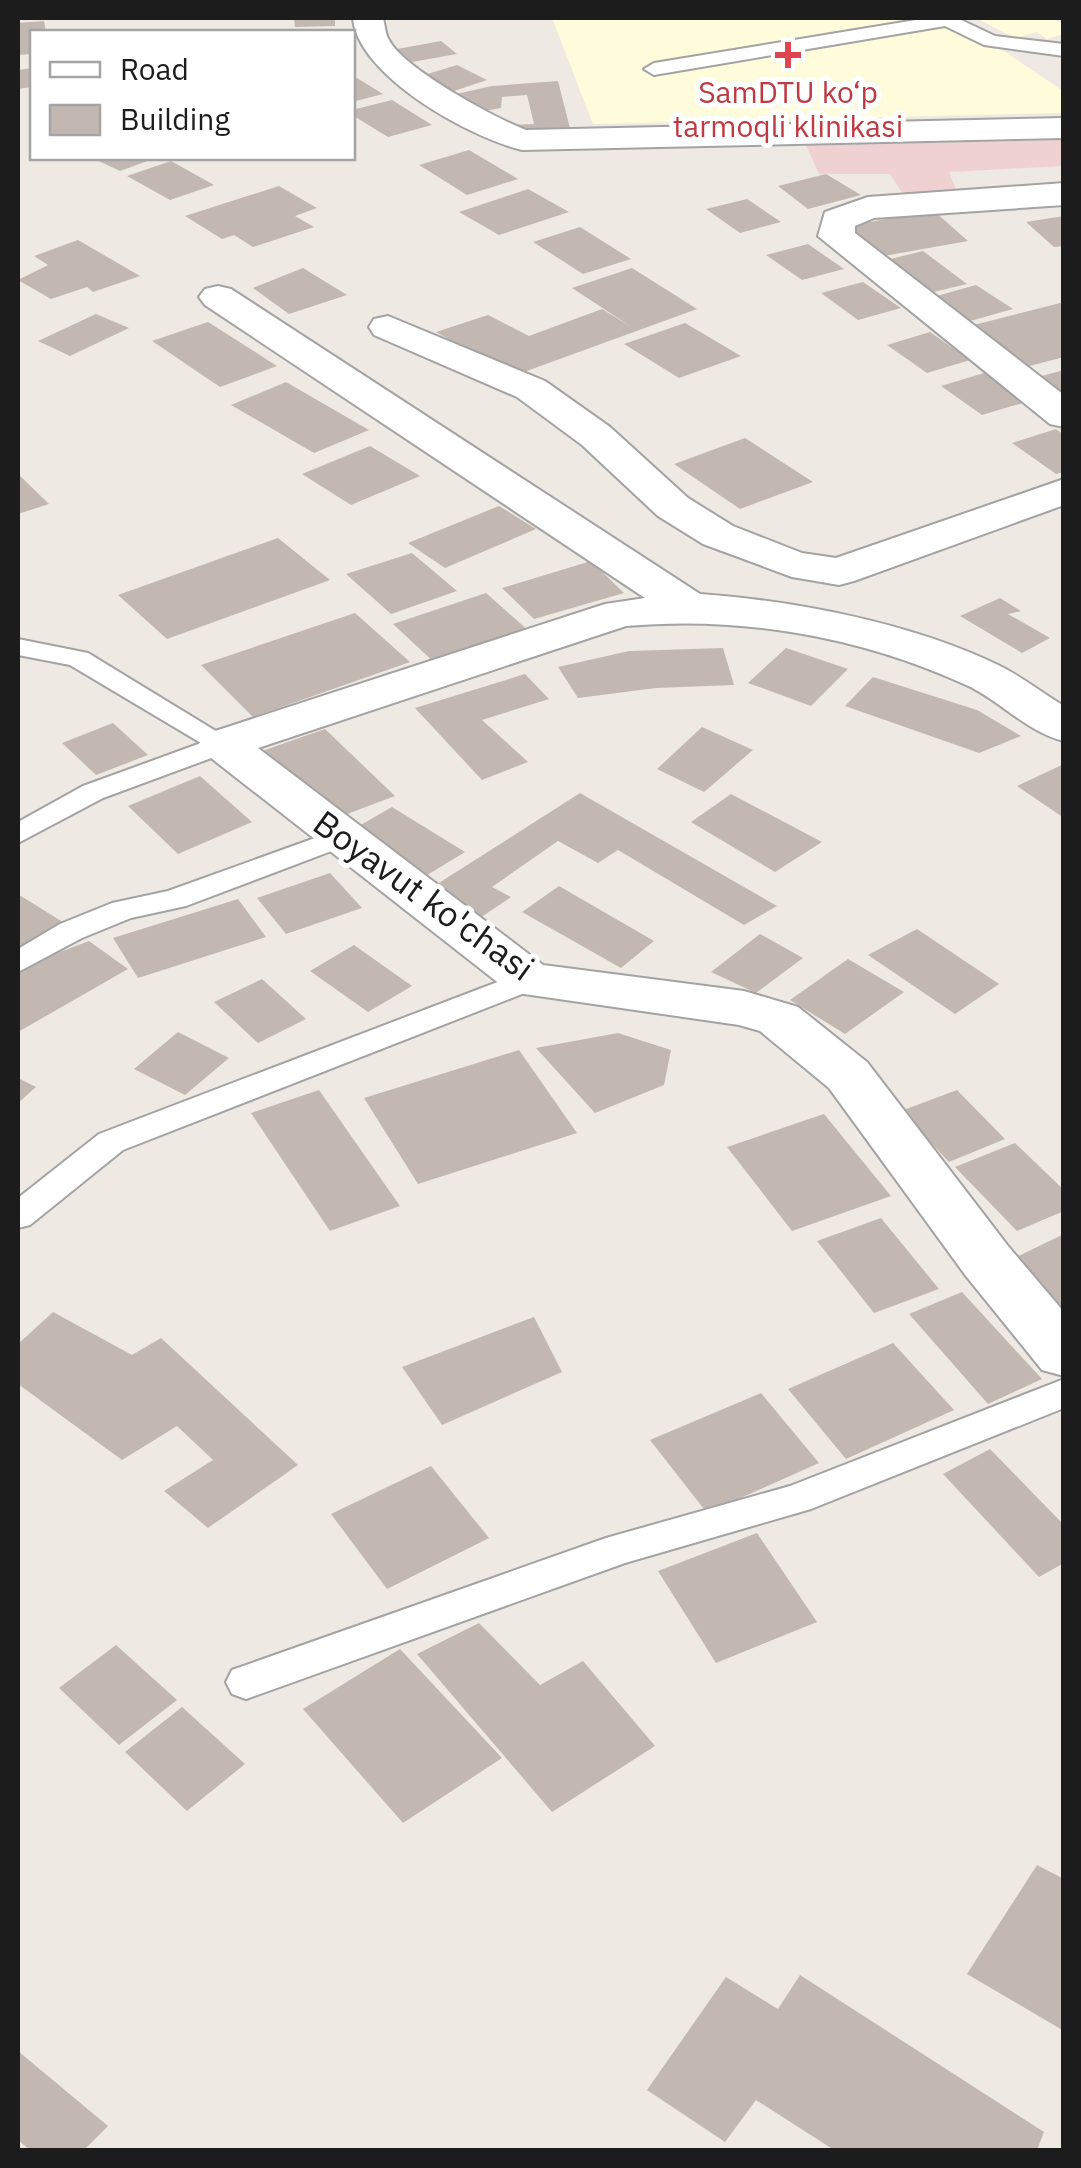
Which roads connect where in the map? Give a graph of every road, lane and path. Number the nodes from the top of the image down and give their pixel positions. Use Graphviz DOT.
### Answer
graph roads {
  1 [pos="368,18"];
  2 [pos="945,19"];
  3 [pos="1064,50"];
  4 [pos="654,69"];
  5 [pos="1064,128"];
  6 [pos="1064,194"];
  7 [pos="218,298"];
  8 [pos="388,328"];
  9 [pos="1064,415"];
  10 [pos="1064,491"];
  11 [pos="703,607"];
  12 [pos="18,648"];
  13 [pos="1064,727"];
  14 [pos="222,744"];
  15 [pos="18,834"];
  16 [pos="340,838"];
  17 [pos="18,962"];
  18 [pos="530,980"];
  19 [pos="18,1216"];
  20 [pos="1064,1354"];
  21 [pos="1064,1394"];
  22 [pos="246,1682"];
  1 -- 5 [label="street"];
  2 -- 3 [label="lane"];
  2 -- 4 [label="lane"];
  6 -- 9 [label="street"];
  7 -- 11 [label="street"];
  8 -- 10 [label="street"];
  11 -- 13 [label="street"];
  11 -- 14 [label="street"];
  12 -- 14 [label="lane"];
  14 -- 15 [label="lane"];
  14 -- 16 [label="street, Boyavut ko'chasi"];
  16 -- 17 [label="lane"];
  16 -- 18 [label="street, Boyavut ko'chasi"];
  18 -- 19 [label="lane"];
  18 -- 20 [label="street, Boyavut ko'chasi"];
  21 -- 22 [label="lane"];
}
